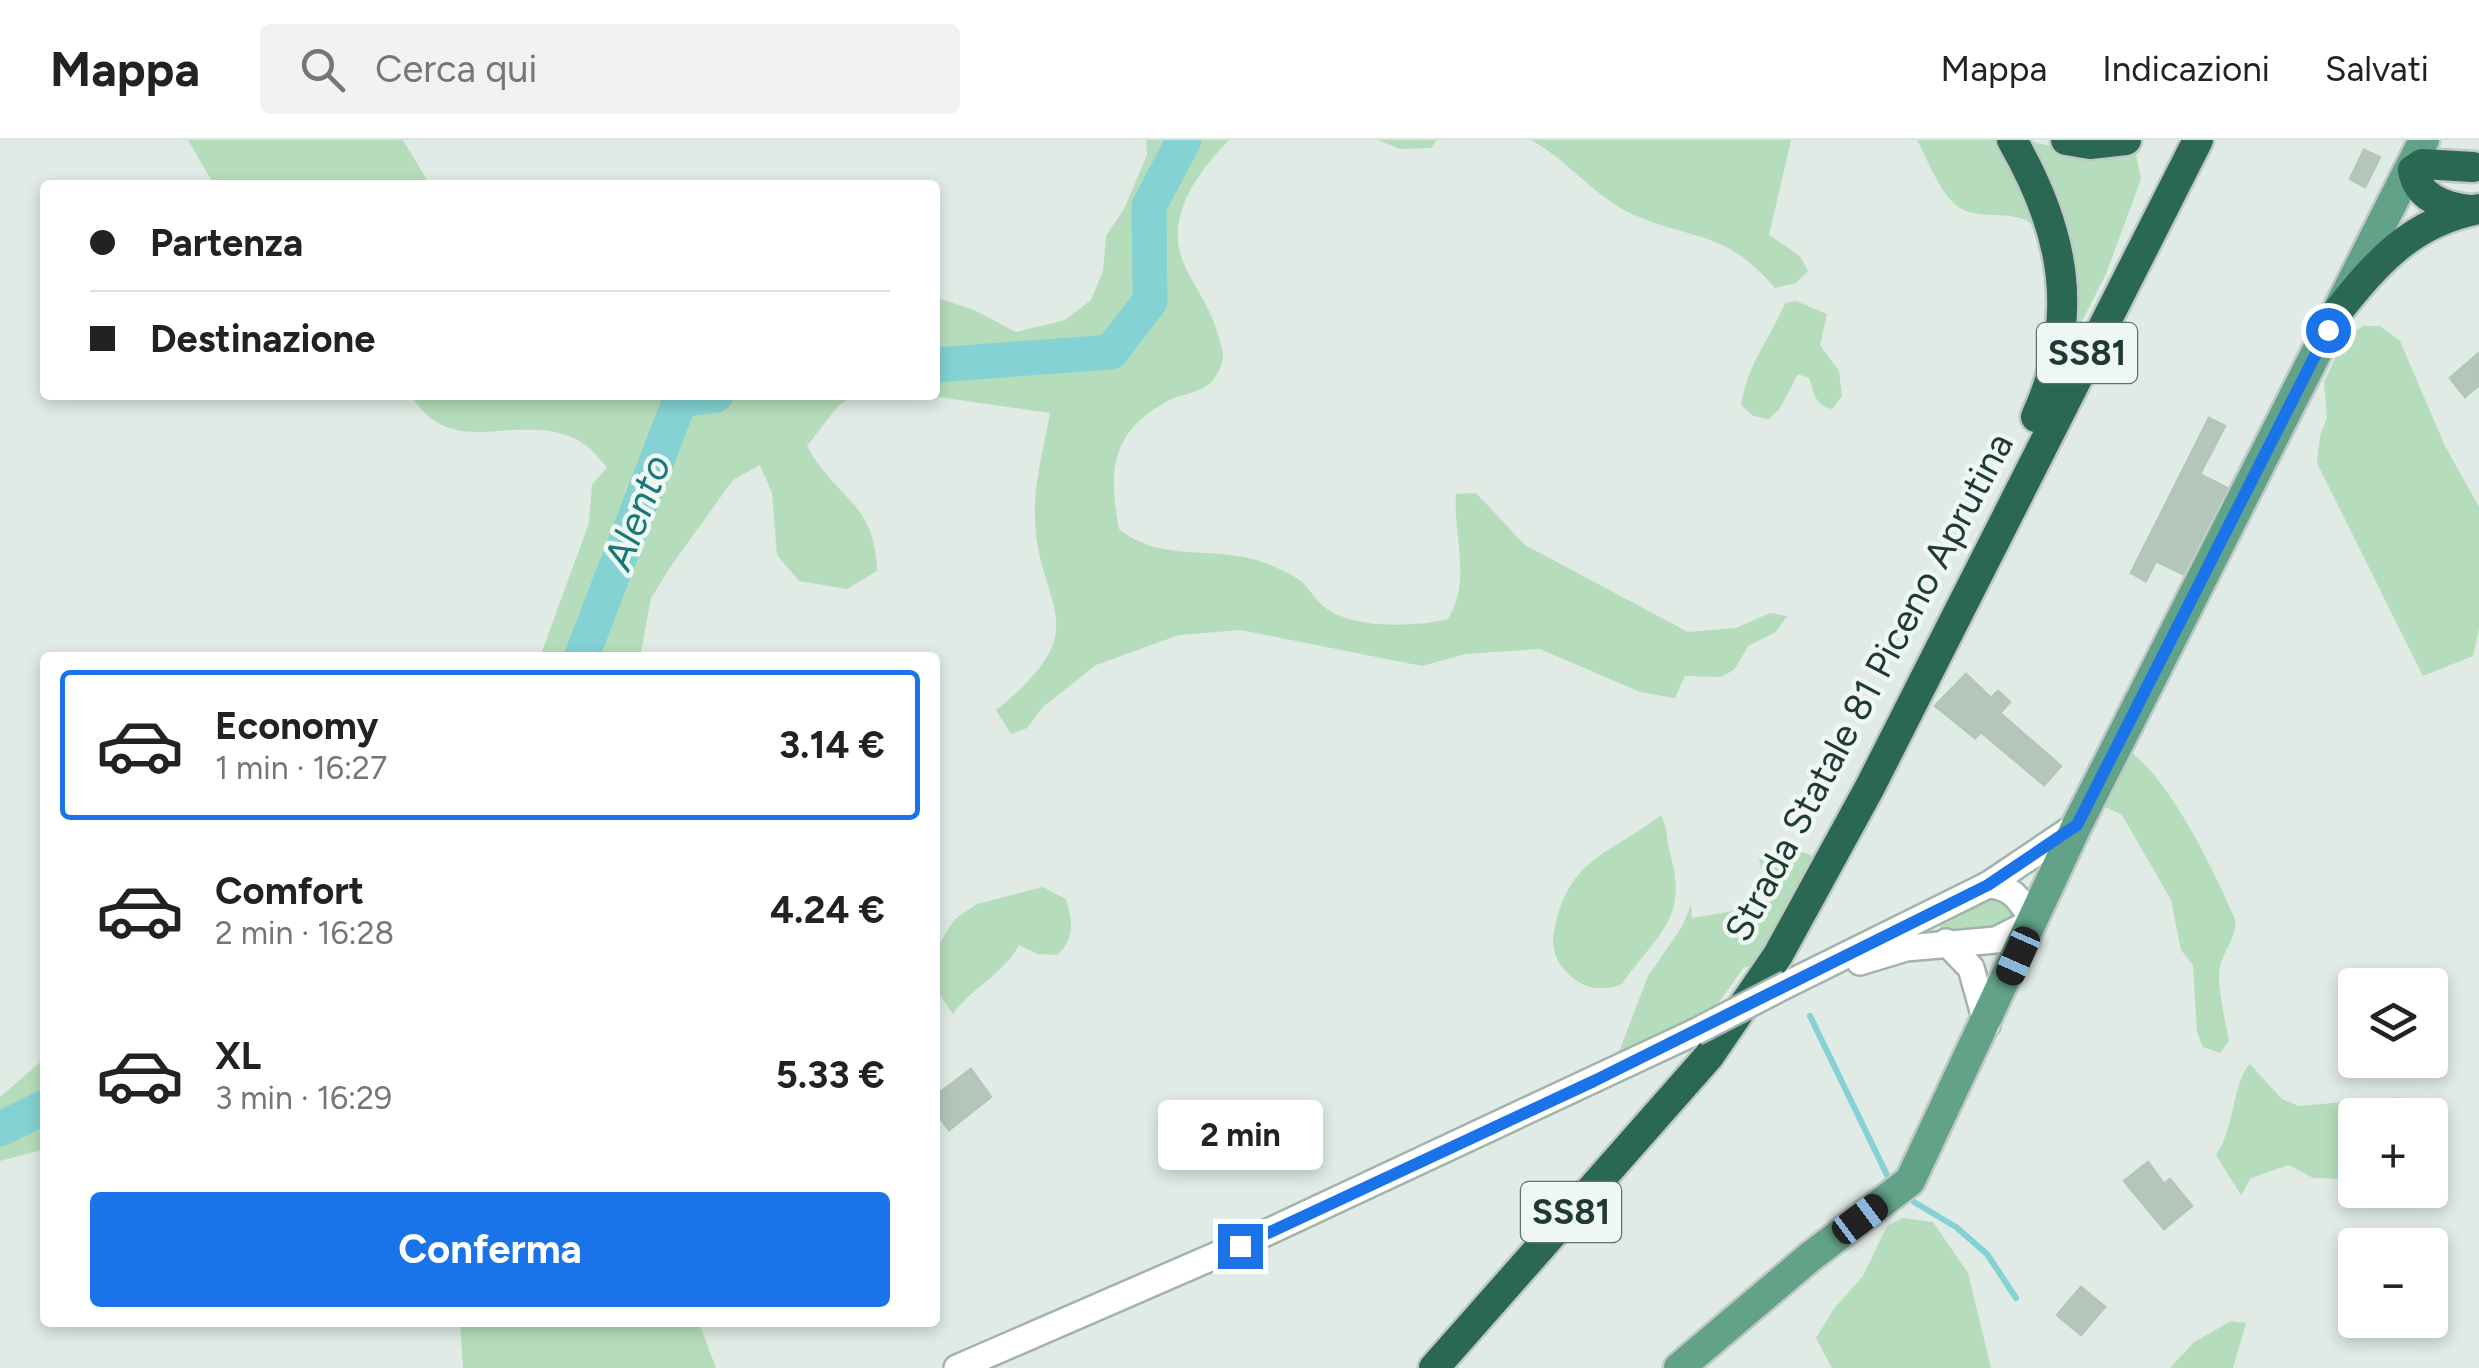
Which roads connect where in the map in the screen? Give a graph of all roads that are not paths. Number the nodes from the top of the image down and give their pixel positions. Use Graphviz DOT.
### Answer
graph roads {
  1 [pos="2012,140"];
  2 [pos="2066,140"];
  3 [pos="2126,140"];
  4 [pos="2198,140"];
  5 [pos="2424,140"];
  6 [pos="2449,140"];
  7 [pos="2476,169"];
  8 [pos="2413,170"];
  9 [pos="2477,210"];
  10 [pos="2336,315"];
  11 [pos="1979,568"];
  12 [pos="2077,825"];
  13 [pos="1988,885"];
  14 [pos="2034,921"];
  15 [pos="1946,942"];
  16 [pos="1788,984"];
  17 [pos="1986,1025"];
  18 [pos="957,1368"];
  19 [pos="1434,1368"];
  20 [pos="1678,1368"];
  1 -- 11 [label="highway"];
  2 -- 3 [label="highway"];
  4 -- 11 [label="highway, Strada Statale 81 Piceno Aprutina / SS81"];
  5 -- 8 [label="main road"];
  6 -- 7 [label="highway"];
  7 -- 8 [label="highway"];
  8 -- 9 [label="highway"];
  8 -- 10 [label="main road"];
  9 -- 10 [label="highway"];
  10 -- 12 [label="main road"];
  11 -- 19 [label="highway, Strada Statale 81 Piceno Aprutina / SS81"];
  12 -- 13 [label="street"];
  12 -- 14 [label="main road"];
  13 -- 14 [label="street"];
  13 -- 16 [label="street"];
  14 -- 15 [label="street"];
  14 -- 17 [label="main road"];
  15 -- 16 [label="street"];
  15 -- 17 [label="street"];
  16 -- 18 [label="street, bridge"];
  17 -- 20 [label="main road"];
}
